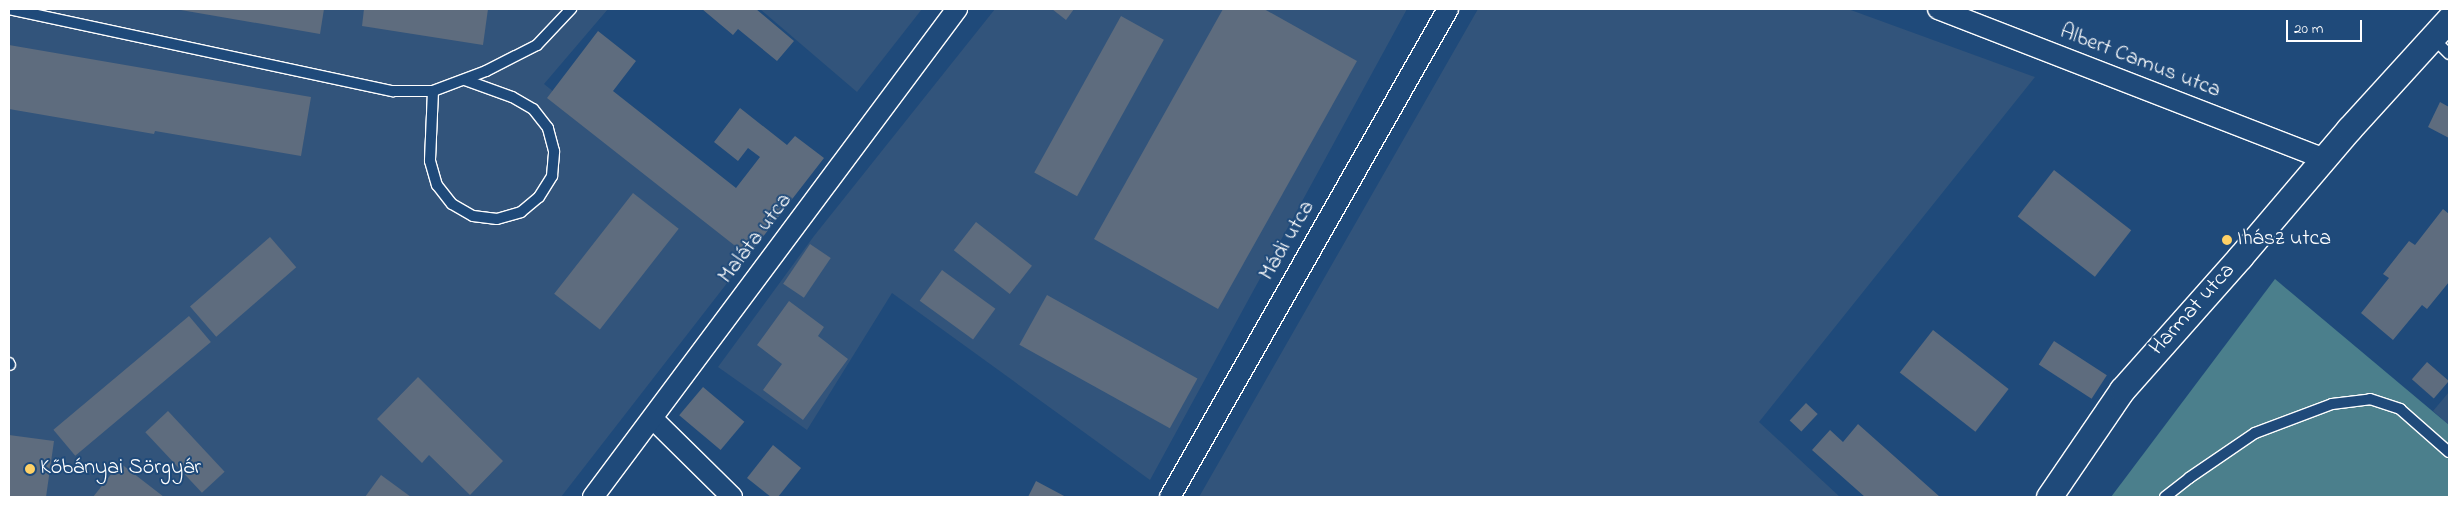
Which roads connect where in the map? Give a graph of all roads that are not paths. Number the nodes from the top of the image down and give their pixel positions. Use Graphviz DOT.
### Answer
graph roads {
  1 [pos="9,9"];
  2 [pos="571,9"];
  3 [pos="957,9"];
  4 [pos="1448,9"];
  5 [pos="1938,9"];
  6 [pos="2449,19"];
  7 [pos="2431,37"];
  8 [pos="2449,54"];
  9 [pos="465,80"];
  10 [pos="433,91"];
  11 [pos="2324,159"];
  12 [pos="653,419"];
  13 [pos="2449,452"];
  14 [pos="593,497"];
  15 [pos="732,497"];
  16 [pos="1170,497"];
  17 [pos="2049,497"];
  18 [pos="2165,497"];
  1 -- 10 [label="lane"];
  2 -- 9 [label="lane"];
  3 -- 12 [label="street, Maláta utca"];
  4 -- 16 [label="street, Mádi utca"];
  5 -- 11 [label="street, Albert Camus utca"];
  6 -- 7 [label="street, Harmat utca"];
  7 -- 8 [label="lane"];
  7 -- 11 [label="street, Harmat utca"];
  9 -- 10 [label="lane"];
  9 -- 10 [label="lane"];
  11 -- 17 [label="street, Harmat utca"];
  12 -- 14 [label="street, Maláta utca"];
  12 -- 15 [label="street"];
  13 -- 18 [label="lane"];
}
